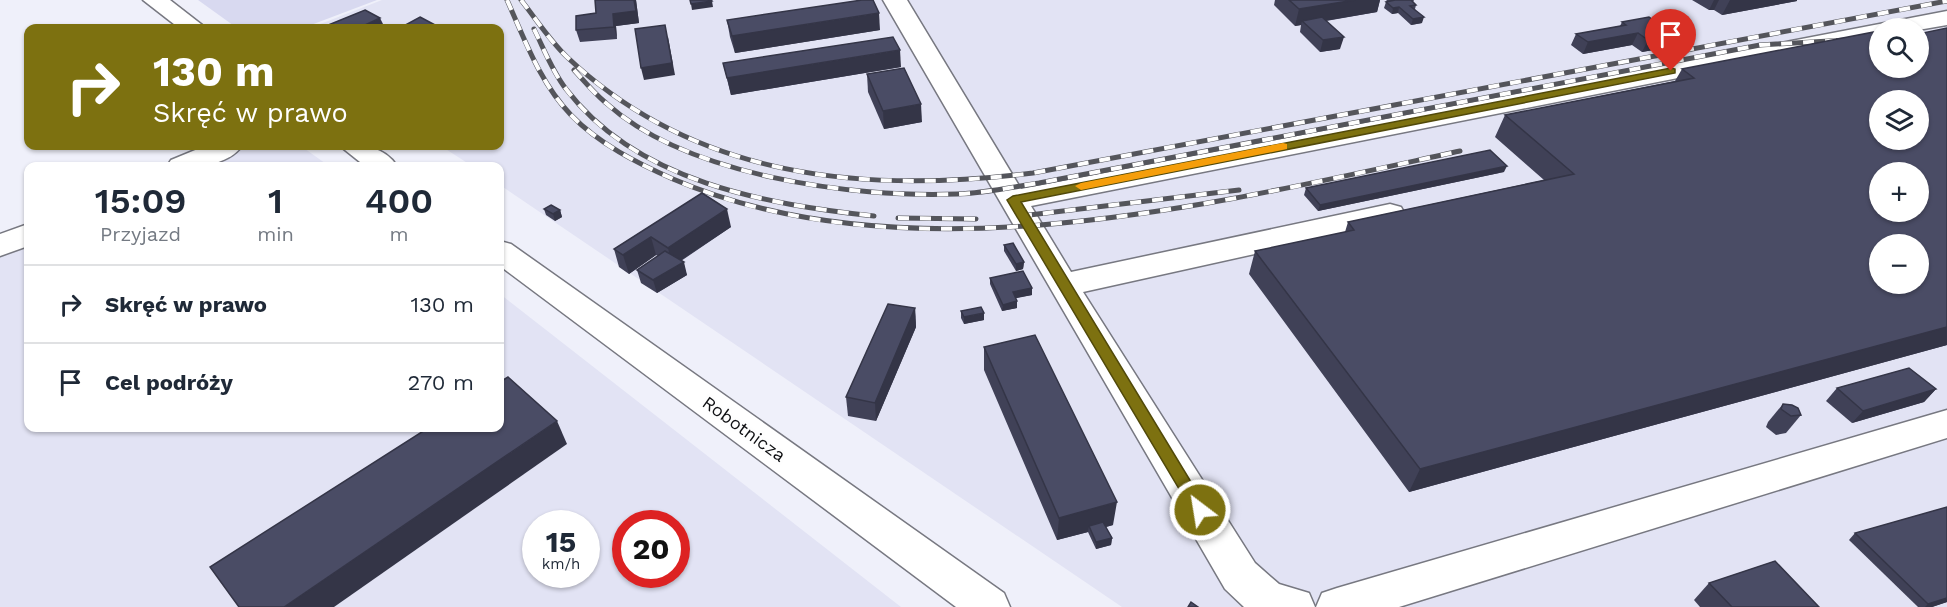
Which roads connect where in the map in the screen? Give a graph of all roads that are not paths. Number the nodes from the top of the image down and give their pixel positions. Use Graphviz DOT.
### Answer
graph roads {
  1 [pos="155,0"];
  2 [pos="895,0"];
  3 [pos="1947,18"];
  4 [pos="1929,21"];
  5 [pos="188,24"];
  6 [pos="1869,33"];
  7 [pos="218,150"];
  8 [pos="360,150"];
  9 [pos="190,162"];
  10 [pos="377,162"];
  11 [pos="1013,200"];
  12 [pos="1423,207"];
  13 [pos="24,236"];
  14 [pos="0,246"];
  15 [pos="504,254"];
  16 [pos="1063,285"];
  17 [pos="1947,424"];
  18 [pos="1266,603"];
  19 [pos="989,607"];
  20 [pos="1337,607"];
  1 -- 5 [label="street"];
  2 -- 11 [label="street"];
  3 -- 4 [label="street"];
  6 -- 11 [label="street"];
  7 -- 9 [label="street"];
  8 -- 10 [label="street"];
  11 -- 16 [label="street"];
  12 -- 16 [label="street"];
  13 -- 14 [label="street"];
  15 -- 19 [label="street, Robotnicza"];
  16 -- 18 [label="street"];
  17 -- 20 [label="street"];
}
